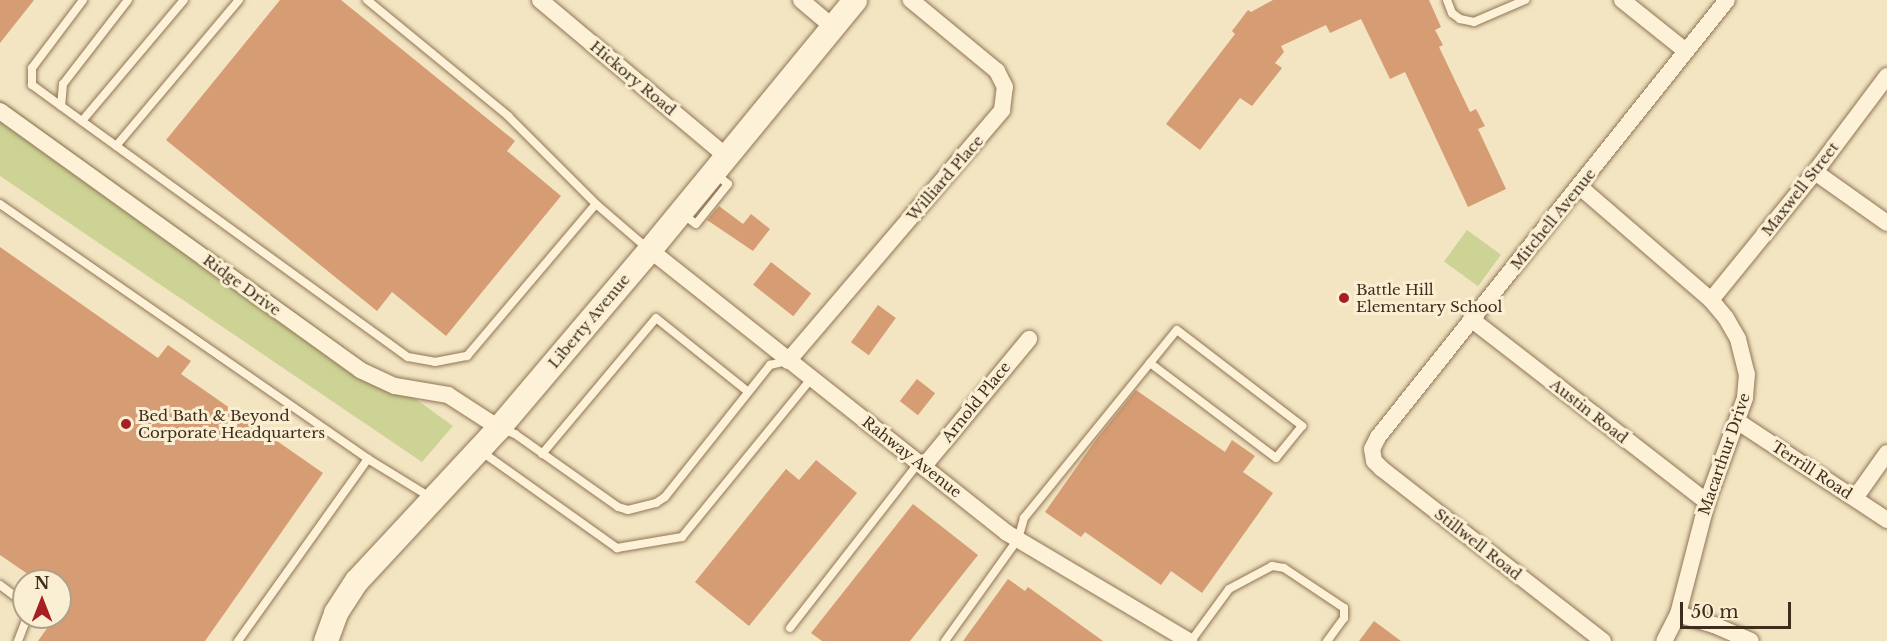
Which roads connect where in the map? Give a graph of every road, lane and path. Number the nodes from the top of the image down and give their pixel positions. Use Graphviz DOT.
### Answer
graph roads {
  1 [pos="83,0"];
  2 [pos="128,0"];
  3 [pos="184,0"];
  4 [pos="239,0"];
  5 [pos="367,0"];
  6 [pos="540,0"];
  7 [pos="801,0"];
  8 [pos="855,0"];
  9 [pos="911,0"];
  10 [pos="1447,0"];
  11 [pos="1525,0"];
  12 [pos="1622,0"];
  13 [pos="1726,0"];
  14 [pos="833,27"];
  15 [pos="1686,51"];
  16 [pos="1887,76"];
  17 [pos="61,106"];
  18 [pos="0,111"];
  19 [pos="82,121"];
  20 [pos="116,146"];
  21 [pos="719,164"];
  22 [pos="1815,172"];
  23 [pos="1580,187"];
  24 [pos="0,204"];
  25 [pos="596,204"];
  26 [pos="1887,223"];
  27 [pos="650,250"];
  28 [pos="1711,300"];
  29 [pos="1471,319"];
  30 [pos="1029,339"];
  31 [pos="788,361"];
  32 [pos="1150,363"];
  33 [pos="811,379"];
  34 [pos="747,391"];
  35 [pos="1737,421"];
  36 [pos="499,428"];
  37 [pos="1378,437"];
  38 [pos="479,450"];
  39 [pos="1887,453"];
  40 [pos="542,454"];
  41 [pos="368,459"];
  42 [pos="922,464"];
  43 [pos="1856,498"];
  44 [pos="433,499"];
  45 [pos="1707,502"];
  46 [pos="1887,520"];
  47 [pos="1018,539"];
  48 [pos="1678,614"];
  49 [pos="790,628"];
  50 [pos="238,641"];
  51 [pos="326,641"];
  52 [pos="945,641"];
  53 [pos="1190,641"];
  54 [pos="1327,641"];
  55 [pos="1603,641"];
  56 [pos="1664,641"];
  57 [pos="1751,641"];
  1 -- 17 [label="lane"];
  2 -- 17 [label="lane"];
  3 -- 19 [label="lane"];
  4 -- 20 [label="lane"];
  5 -- 25 [label="lane"];
  6 -- 21 [label="street, Hickory Road"];
  7 -- 14 [label="street"];
  8 -- 14 [label="street, Liberty Avenue"];
  9 -- 31 [label="street, Williard Place"];
  10 -- 11 [label="lane"];
  12 -- 15 [label="street"];
  13 -- 15 [label="street, Mitchell Avenue"];
  14 -- 21 [label="street, Liberty Avenue"];
  15 -- 23 [label="street, Mitchell Avenue"];
  16 -- 22 [label="street, Maxwell Street"];
  17 -- 19 [label="lane"];
  18 -- 36 [label="street, Ridge Drive"];
  19 -- 20 [label="lane"];
  20 -- 25 [label="lane"];
  21 -- 27 [label="street, Liberty Avenue"];
  22 -- 26 [label="street"];
  22 -- 28 [label="street, Maxwell Street"];
  23 -- 28 [label="street, Macarthur Drive"];
  23 -- 29 [label="street, Mitchell Avenue"];
  24 -- 41 [label="lane"];
  25 -- 27 [label="lane"];
  27 -- 31 [label="street, Rahway Avenue"];
  27 -- 36 [label="street, Liberty Avenue"];
  28 -- 35 [label="street, Macarthur Drive"];
  29 -- 37 [label="street, Mitchell Avenue"];
  29 -- 45 [label="street, Austin Road"];
  30 -- 42 [label="street, Arnold Place"];
  31 -- 33 [label="street, Rahway Avenue"];
  31 -- 34 [label="lane"];
  32 -- 32 [label="lane"];
  32 -- 47 [label="lane"];
  33 -- 38 [label="lane"];
  33 -- 42 [label="street, Rahway Avenue"];
  34 -- 40 [label="lane"];
  34 -- 40 [label="lane"];
  35 -- 43 [label="street, Terrill Road"];
  35 -- 45 [label="street, Macarthur Drive"];
  36 -- 38 [label="street, Liberty Avenue"];
  36 -- 40 [label="lane"];
  37 -- 55 [label="street, Stillwell Road"];
  38 -- 44 [label="street, Liberty Avenue"];
  39 -- 43 [label="street"];
  41 -- 44 [label="lane"];
  41 -- 50 [label="lane"];
  42 -- 47 [label="street, Rahway Avenue"];
  42 -- 49 [label="lane"];
  43 -- 46 [label="street, Terrill Road"];
  44 -- 51 [label="street, Liberty Avenue"];
  45 -- 48 [label="street, Macarthur Drive"];
  47 -- 52 [label="lane"];
  47 -- 53 [label="street, Rahway Avenue"];
  48 -- 56 [label="street, Macarthur Drive"];
  48 -- 57 [label="street"];
  53 -- 54 [label="lane"];
}
